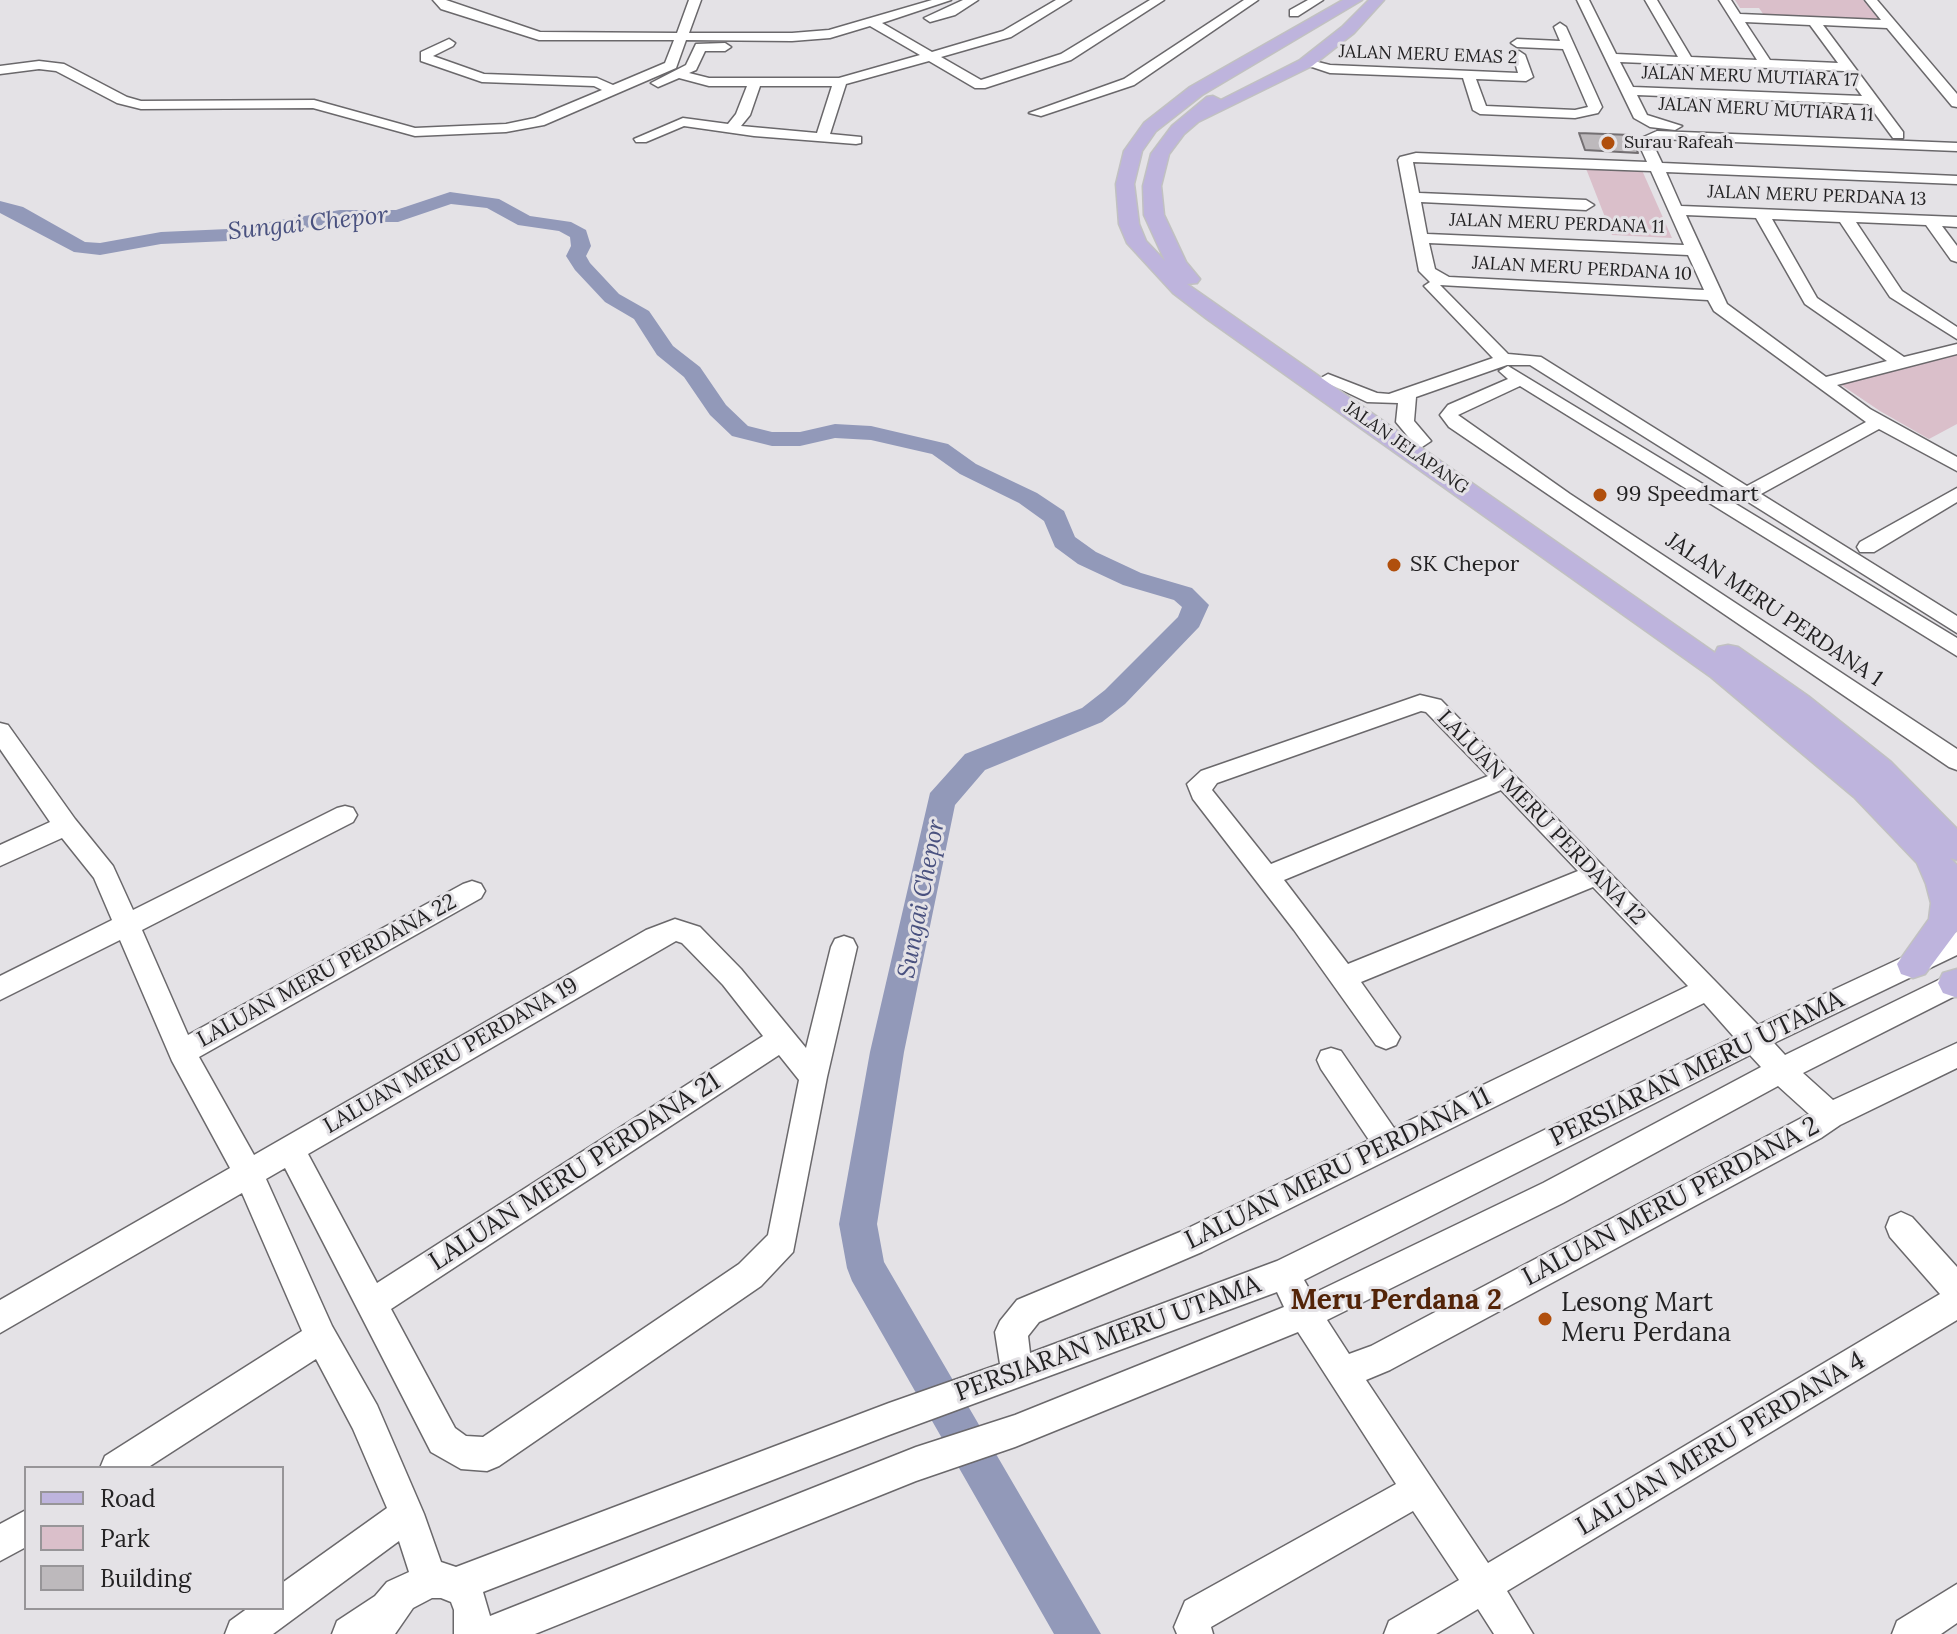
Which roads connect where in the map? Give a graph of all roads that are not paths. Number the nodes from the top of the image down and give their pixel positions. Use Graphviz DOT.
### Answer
graph roads {
  1 [pos="695,0"];
  2 [pos="917,0"];
  3 [pos="972,0"];
  4 [pos="1065,0"];
  5 [pos="1158,0"];
  6 [pos="1252,0"];
  7 [pos="1317,0"];
  8 [pos="1354,0"];
  9 [pos="1583,0"];
  10 [pos="1651,0"];
  11 [pos="1725,0"];
  12 [pos="1871,0"];
  13 [pos="936,1"];
  14 [pos="1378,1"];
  15 [pos="442,3"];
  16 [pos="1294,13"];
  17 [pos="1736,18"];
  18 [pos="1814,21"];
  19 [pos="1891,24"];
  20 [pos="880,26"];
  21 [pos="1560,27"];
  22 [pos="683,33"];
  23 [pos="449,43"];
  24 [pos="1567,45"];
  25 [pos="931,56"];
  26 [pos="1612,58"];
  27 [pos="1687,61"];
  28 [pos="1306,63"];
  29 [pos="1766,64"];
  30 [pos="1847,67"];
  31 [pos="0,70"];
  32 [pos="675,70"];
  33 [pos="1468,74"];
  34 [pos="755,81"];
  35 [pos="597,82"];
  36 [pos="840,82"];
  37 [pos="613,91"];
  38 [pos="1628,91"];
  39 [pos="1529,92"];
  40 [pos="1872,100"];
  41 [pos="1957,103"];
  42 [pos="1537,112"];
  43 [pos="1036,113"];
  44 [pos="567,123"];
  45 [pos="731,129"];
  46 [pos="1178,130"];
  47 [pos="1898,135"];
  48 [pos="1957,137"];
  49 [pos="822,138"];
  50 [pos="641,139"];
  51 [pos="856,140"];
  52 [pos="1957,147"];
  53 [pos="1656,167"];
  54 [pos="1957,180"];
  55 [pos="1412,197"];
  56 [pos="1586,205"];
  57 [pos="1675,210"];
  58 [pos="1761,213"];
  59 [pos="1845,217"];
  60 [pos="1930,220"];
  61 [pos="1957,222"];
  62 [pos="1420,238"];
  63 [pos="1693,250"];
  64 [pos="1957,257"];
  65 [pos="1440,284"];
  66 [pos="1714,295"];
  67 [pos="1957,334"];
  68 [pos="1957,349"];
  69 [pos="1500,362"];
  70 [pos="1901,363"];
  71 [pos="1328,379"];
  72 [pos="1522,379"];
  73 [pos="1822,383"];
  74 [pos="1407,397"];
  75 [pos="1879,422"];
  76 [pos="1422,441"];
  77 [pos="1957,443"];
  78 [pos="1937,454"];
  79 [pos="1957,465"];
  80 [pos="1746,494"];
  81 [pos="1957,494"];
  82 [pos="1812,534"];
  83 [pos="1790,546"];
  84 [pos="1867,547"];
  85 [pos="1956,624"];
  86 [pos="1957,648"];
  87 [pos="3,740"];
  88 [pos="1957,761"];
  89 [pos="1503,780"];
  90 [pos="345,815"];
  91 [pos="66,826"];
  92 [pos="1919,844"];
  93 [pos="1956,847"];
  94 [pos="0,856"];
  95 [pos="1595,875"];
  96 [pos="1267,876"];
  97 [pos="1957,885"];
  98 [pos="472,891"];
  99 [pos="128,925"];
  100 [pos="1957,943"];
  101 [pos="844,947"];
  102 [pos="1913,964"];
  103 [pos="1343,978"];
  104 [pos="1956,983"];
  105 [pos="0,989"];
  106 [pos="1708,989"];
  107 [pos="1386,1037"];
  108 [pos="781,1039"];
  109 [pos="1754,1040"];
  110 [pos="182,1052"];
  111 [pos="1957,1055"];
  112 [pos="1331,1060"];
  113 [pos="1781,1070"];
  114 [pos="813,1077"];
  115 [pos="1830,1116"];
  116 [pos="1388,1143"];
  117 [pos="290,1149"];
  118 [pos="248,1173"];
  119 [pos="1901,1227"];
  120 [pos="1284,1274"];
  121 [pos="1957,1290"];
  122 [pos="1957,1302"];
  123 [pos="370,1305"];
  124 [pos="1305,1314"];
  125 [pos="0,1317"];
  126 [pos="321,1337"];
  127 [pos="1342,1373"];
  128 [pos="1008,1378"];
  129 [pos="120,1466"];
  130 [pos="1419,1489"];
  131 [pos="407,1514"];
  132 [pos="24,1528"];
  133 [pos="0,1544"];
  134 [pos="443,1582"];
  135 [pos="1484,1584"];
  136 [pos="1957,1602"];
  137 [pos="284,1604"];
  138 [pos="276,1610"];
  139 [pos="383,1621"];
  140 [pos="243,1634"];
  141 [pos="350,1634"];
  142 [pos="472,1634"];
  143 [pos="490,1634"];
  144 [pos="1195,1634"];
  145 [pos="1402,1634"];
  146 [pos="1515,1634"];
  147 [pos="1910,1634"];
  1 -- 22 [label="street"];
  2 -- 22 [label="street"];
  3 -- 20 [label="street"];
  4 -- 25 [label="street"];
  5 -- 25 [label="street"];
  6 -- 43 [label="street"];
  7 -- 16 [label="street"];
  8 -- 92 [label="main road, JALAN JELAPANG"];
  9 -- 26 [label="street, JALAN MERU MUTIARA 11"];
  10 -- 27 [label="street"];
  11 -- 17 [label="street"];
  12 -- 19 [label="street"];
  13 -- 20 [label="street"];
  14 -- 28 [label="main road"];
  14 -- 46 [label="main road, JALAN JELAPANG"];
  15 -- 22 [label="street"];
  15 -- 35 [label="street"];
  17 -- 18 [label="street"];
  17 -- 29 [label="street"];
  18 -- 19 [label="street"];
  18 -- 30 [label="street"];
  19 -- 41 [label="street"];
  20 -- 22 [label="street"];
  20 -- 25 [label="street"];
  20 -- 32 [label="street"];
  21 -- 24 [label="street"];
  22 -- 32 [label="street"];
  23 -- 35 [label="street"];
  24 -- 33 [label="street, JALAN MERU EMAS 2"];
  24 -- 42 [label="street"];
  25 -- 36 [label="street"];
  26 -- 27 [label="street"];
  26 -- 38 [label="street, JALAN MERU MUTIARA 11"];
  27 -- 29 [label="street"];
  28 -- 33 [label="street, JALAN MERU EMAS 2"];
  28 -- 46 [label="main road"];
  29 -- 30 [label="street"];
  30 -- 40 [label="street"];
  31 -- 37 [label="street"];
  32 -- 34 [label="street"];
  32 -- 37 [label="street"];
  32 -- 44 [label="street"];
  33 -- 42 [label="street"];
  34 -- 36 [label="street"];
  34 -- 45 [label="street"];
  35 -- 37 [label="street"];
  36 -- 49 [label="street"];
  38 -- 40 [label="street, JALAN MERU MUTIARA 17"];
  38 -- 47 [label="street, JALAN MERU MUTIARA 11"];
  39 -- 42 [label="street"];
  40 -- 47 [label="street"];
  45 -- 49 [label="street"];
  45 -- 50 [label="street"];
  46 -- 71 [label="main road, JALAN JELAPANG"];
  47 -- 48 [label="street, JALAN MERU MUTIARA 11"];
  49 -- 51 [label="street"];
  52 -- 53 [label="street"];
  53 -- 54 [label="street"];
  53 -- 55 [label="street"];
  53 -- 57 [label="street"];
  55 -- 56 [label="street"];
  55 -- 62 [label="street"];
  57 -- 58 [label="street, JALAN MERU PERDANA 13"];
  57 -- 63 [label="street"];
  58 -- 59 [label="street, JALAN MERU PERDANA 13"];
  58 -- 70 [label="street"];
  59 -- 60 [label="street, JALAN MERU PERDANA 13"];
  59 -- 67 [label="street"];
  60 -- 61 [label="street, JALAN MERU PERDANA 13"];
  60 -- 64 [label="street"];
  62 -- 63 [label="street, JALAN MERU PERDANA 11"];
  62 -- 65 [label="street"];
  63 -- 66 [label="street"];
  65 -- 66 [label="street, JALAN MERU PERDANA 10"];
  65 -- 69 [label="street"];
  66 -- 73 [label="street"];
  68 -- 70 [label="street"];
  69 -- 72 [label="street"];
  69 -- 74 [label="street"];
  69 -- 80 [label="street"];
  70 -- 73 [label="street"];
  71 -- 74 [label="street"];
  71 -- 76 [label="main road, JALAN JELAPANG"];
  72 -- 83 [label="street"];
  72 -- 88 [label="street, JALAN MERU PERDANA 1"];
  73 -- 75 [label="street"];
  74 -- 76 [label="street"];
  75 -- 78 [label="street"];
  75 -- 80 [label="street"];
  76 -- 93 [label="main road, JALAN JELAPANG"];
  77 -- 78 [label="street"];
  78 -- 79 [label="street"];
  80 -- 82 [label="street"];
  81 -- 84 [label="street"];
  82 -- 83 [label="street"];
  82 -- 85 [label="street"];
  83 -- 86 [label="street"];
  87 -- 91 [label="street"];
  89 -- 95 [label="street, LALUAN MERU PERDANA 12"];
  89 -- 96 [label="street"];
  89 -- 96 [label="street, LALUAN MERU PERDANA 12"];
  90 -- 99 [label="street"];
  91 -- 94 [label="street"];
  91 -- 99 [label="street"];
  92 -- 97 [label="main road, JALAN JELAPANG"];
  92 -- 102 [label="main road"];
  95 -- 103 [label="street"];
  95 -- 106 [label="street, LALUAN MERU PERDANA 12"];
  96 -- 103 [label="street"];
  98 -- 110 [label="street, LALUAN MERU PERDANA 22"];
  99 -- 105 [label="street"];
  99 -- 110 [label="street"];
  100 -- 102 [label="street, PERSIARAN MERU UTAMA"];
  101 -- 114 [label="street"];
  102 -- 109 [label="street, PERSIARAN MERU UTAMA"];
  103 -- 107 [label="street"];
  104 -- 113 [label="street, PERSIARAN MERU UTAMA"];
  106 -- 109 [label="street, LALUAN MERU PERDANA 12"];
  106 -- 116 [label="street, LALUAN MERU PERDANA 11"];
  108 -- 114 [label="street"];
  108 -- 117 [label="street, LALUAN MERU PERDANA 19"];
  108 -- 123 [label="street, LALUAN MERU PERDANA 21"];
  109 -- 113 [label="street, LALUAN MERU PERDANA 12"];
  109 -- 120 [label="street, PERSIARAN MERU UTAMA"];
  110 -- 118 [label="street"];
  111 -- 115 [label="street, LALUAN MERU PERDANA 2"];
  112 -- 116 [label="street"];
  113 -- 115 [label="street, LALUAN MERU PERDANA 12"];
  113 -- 124 [label="street, PERSIARAN MERU UTAMA"];
  114 -- 123 [label="street"];
  115 -- 127 [label="street, LALUAN MERU PERDANA 2"];
  116 -- 128 [label="street, LALUAN MERU PERDANA 11"];
  117 -- 118 [label="street, LALUAN MERU PERDANA 19"];
  117 -- 123 [label="street"];
  118 -- 125 [label="street, LALUAN MERU PERDANA 19"];
  118 -- 126 [label="street"];
  119 -- 121 [label="street"];
  120 -- 124 [label="street"];
  120 -- 128 [label="street, PERSIARAN MERU UTAMA"];
  122 -- 135 [label="street, LALUAN MERU PERDANA 4"];
  124 -- 127 [label="street"];
  124 -- 143 [label="street, PERSIARAN MERU UTAMA"];
  126 -- 129 [label="street"];
  126 -- 131 [label="street"];
  127 -- 130 [label="street"];
  128 -- 134 [label="street, PERSIARAN MERU UTAMA"];
  130 -- 135 [label="street"];
  130 -- 144 [label="street"];
  131 -- 134 [label="street"];
  131 -- 137 [label="street"];
  132 -- 133 [label="street"];
  134 -- 139 [label="street, PERSIARAN MERU UTAMA"];
  134 -- 142 [label="street"];
  135 -- 145 [label="street, LALUAN MERU PERDANA 4"];
  135 -- 146 [label="street"];
  136 -- 147 [label="street"];
  138 -- 140 [label="street"];
  139 -- 141 [label="street"];
}
